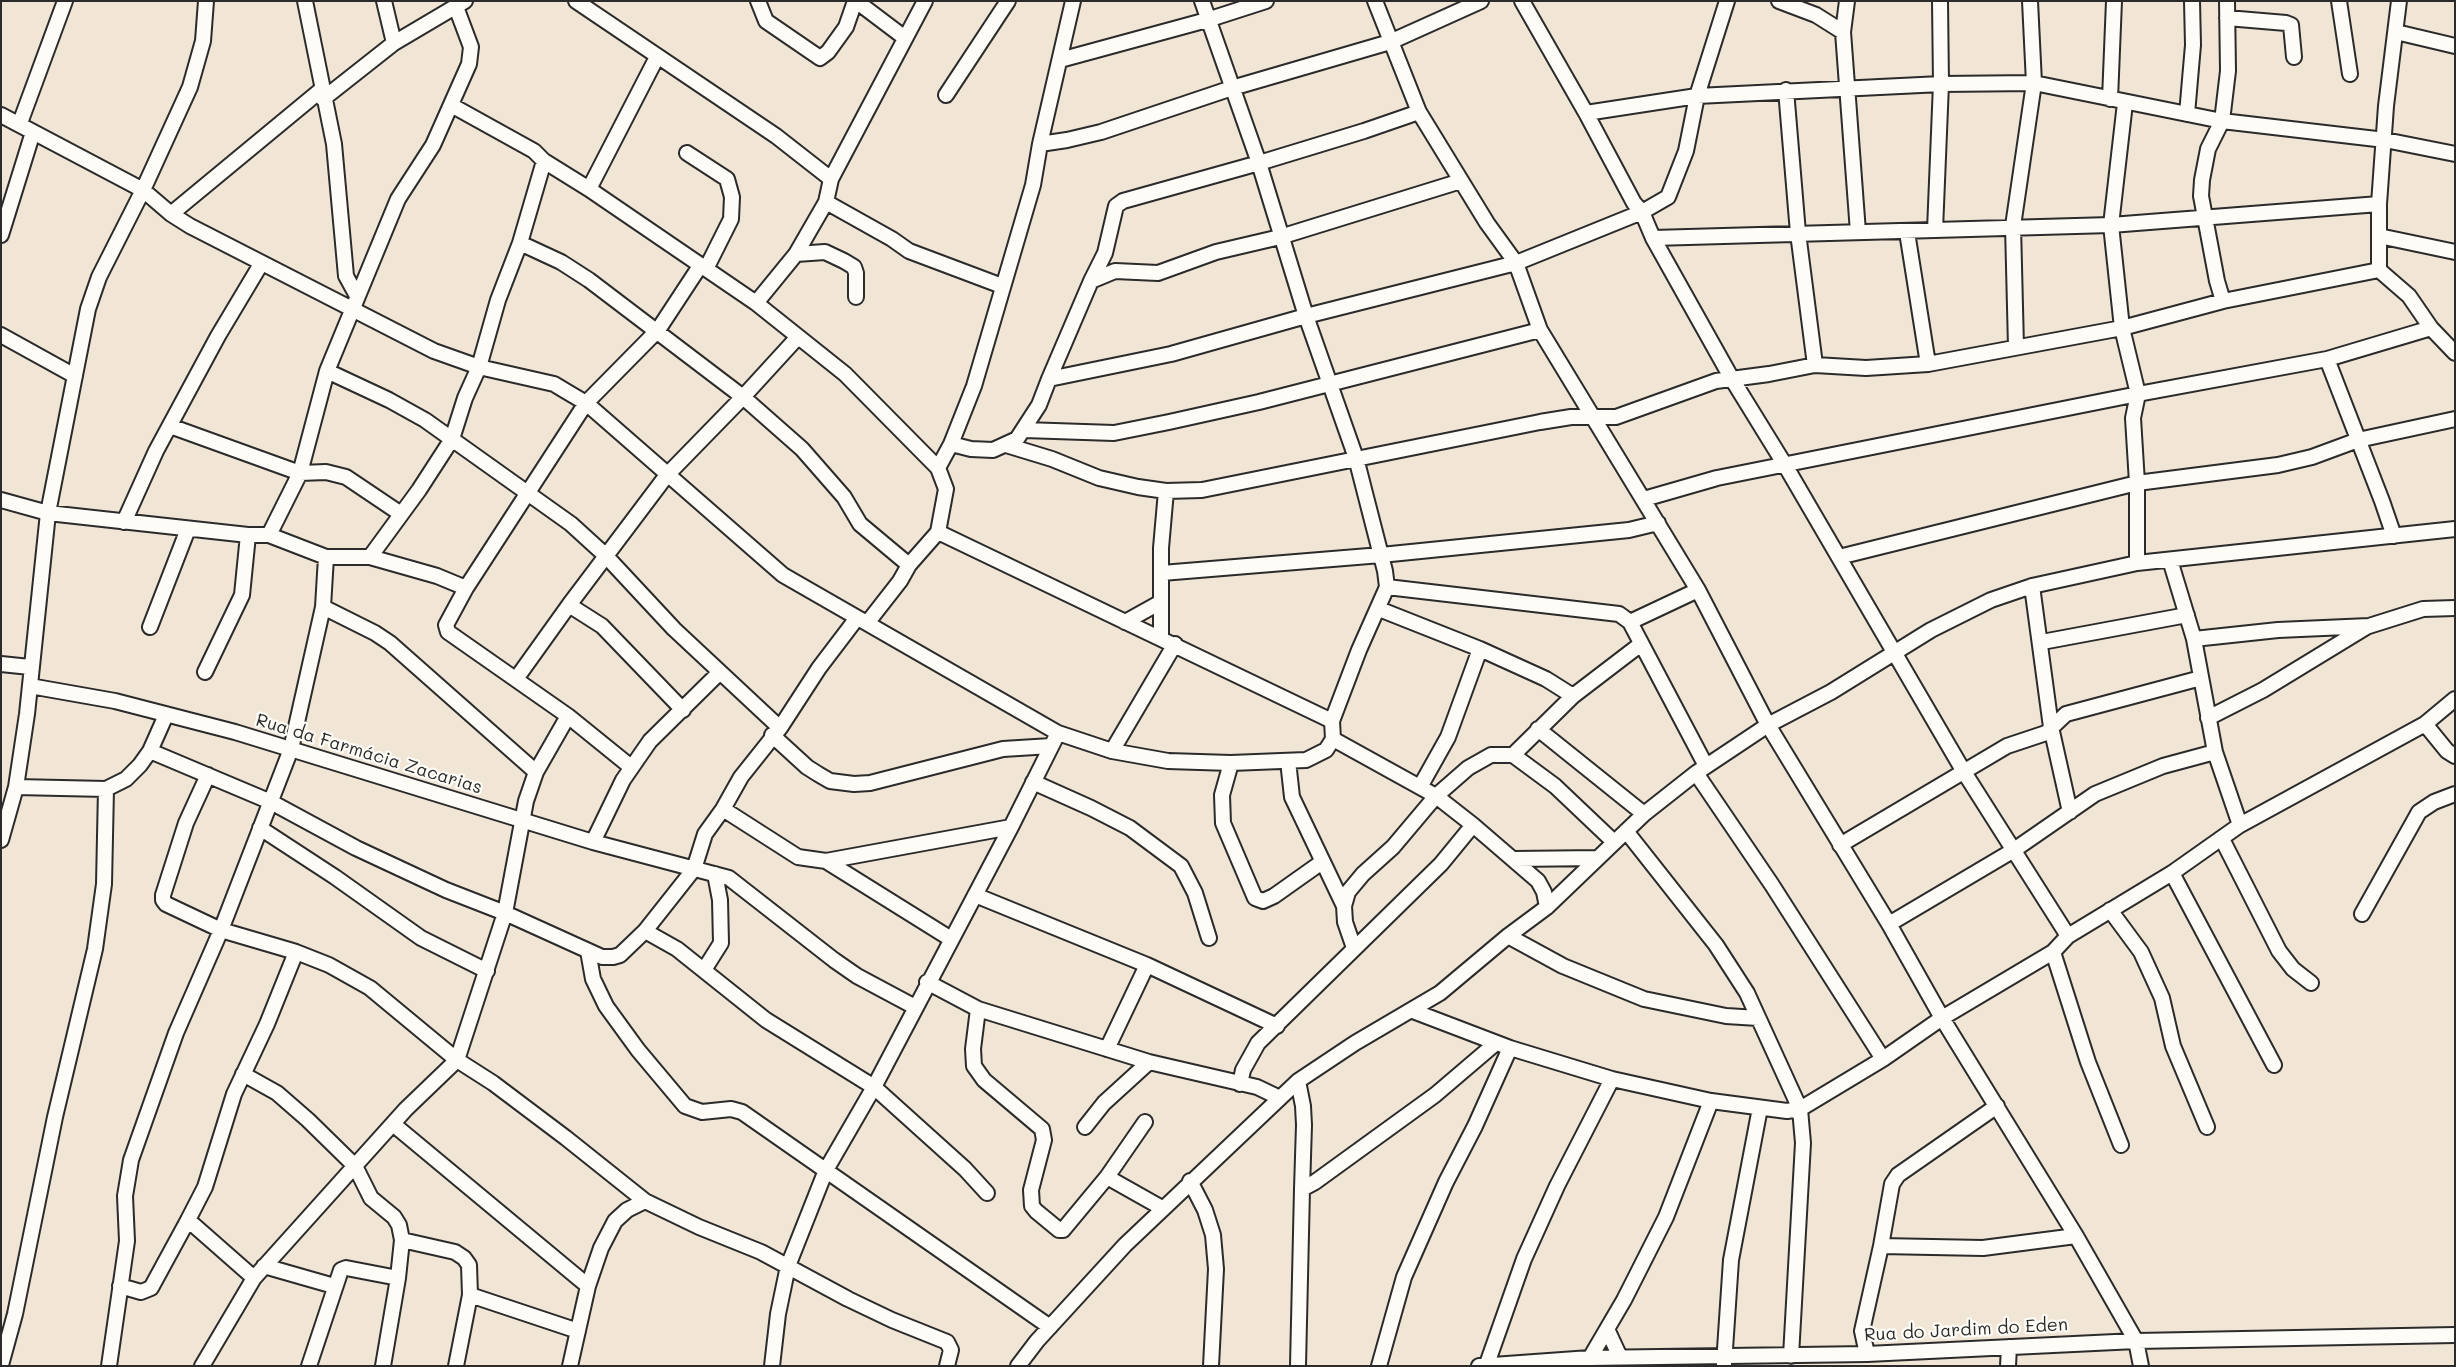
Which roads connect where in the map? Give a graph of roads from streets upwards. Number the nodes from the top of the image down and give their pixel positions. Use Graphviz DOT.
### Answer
graph roads {
  1 [pos="66,1"];
  2 [pos="305,1"];
  3 [pos="384,1"];
  4 [pos="576,1"];
  5 [pos="758,1"];
  6 [pos="856,1"];
  7 [pos="924,1"];
  8 [pos="1008,1"];
  9 [pos="1073,1"];
  10 [pos="1202,1"];
  11 [pos="1266,1"];
  12 [pos="1376,1"];
  13 [pos="1480,1"];
  14 [pos="1522,1"];
  15 [pos="1727,1"];
  16 [pos="1779,1"];
  17 [pos="1847,1"];
  18 [pos="1940,1"];
  19 [pos="2030,1"];
  20 [pos="2114,1"];
  21 [pos="2192,1"];
  22 [pos="2226,1"];
  23 [pos="2339,1"];
  24 [pos="2399,1"];
  25 [pos="205,2"];
  26 [pos="462,3"];
  27 [pos="2227,18"];
  28 [pos="1207,20"];
  29 [pos="1843,32"];
  30 [pos="2396,32"];
  31 [pos="905,38"];
  32 [pos="394,42"];
  33 [pos="1390,42"];
  34 [pos="2455,46"];
  35 [pos="657,57"];
  36 [pos="2294,57"];
  37 [pos="1060,60"];
  38 [pos="2350,74"];
  39 [pos="2034,83"];
  40 [pos="1941,84"];
  41 [pos="1232,88"];
  42 [pos="1848,88"];
  43 [pos="1786,90"];
  44 [pos="322,94"];
  45 [pos="946,95"];
  46 [pos="1697,96"];
  47 [pos="2110,99"];
  48 [pos="2125,103"];
  49 [pos="451,105"];
  50 [pos="1419,112"];
  51 [pos="1586,113"];
  52 [pos="2187,114"];
  53 [pos="1,115"];
  54 [pos="2222,121"];
  55 [pos="20,123"];
  56 [pos="33,132"];
  57 [pos="2384,140"];
  58 [pos="1040,144"];
  59 [pos="687,153"];
  60 [pos="2455,154"];
  61 [pos="544,161"];
  62 [pos="1258,163"];
  63 [pos="830,179"];
  64 [pos="1461,181"];
  65 [pos="589,189"];
  66 [pos="143,190"];
  67 [pos="826,202"];
  68 [pos="2379,204"];
  69 [pos="1642,212"];
  70 [pos="171,214"];
  71 [pos="2205,219"];
  72 [pos="2111,225"];
  73 [pos="2014,226"];
  74 [pos="1935,230"];
  75 [pos="810,231"];
  76 [pos="1858,232"];
  77 [pos="1907,232"];
  78 [pos="1798,233"];
  79 [pos="1,235"];
  80 [pos="2378,236"];
  81 [pos="1280,237"];
  82 [pos="1653,238"];
  83 [pos="520,244"];
  84 [pos="826,252"];
  85 [pos="2455,252"];
  86 [pos="796,254"];
  87 [pos="1516,263"];
  88 [pos="261,264"];
  89 [pos="703,268"];
  90 [pos="2379,270"];
  91 [pos="1091,281"];
  92 [pos="1002,286"];
  93 [pos="856,297"];
  94 [pos="2223,301"];
  95 [pos="355,302"];
  96 [pos="756,302"];
  97 [pos="1306,316"];
  98 [pos="2122,328"];
  99 [pos="2431,328"];
  100 [pos="658,330"];
  101 [pos="1540,330"];
  102 [pos="1,335"];
  103 [pos="797,338"];
  104 [pos="2016,347"];
  105 [pos="2454,352"];
  106 [pos="2327,360"];
  107 [pos="1928,364"];
  108 [pos="1815,365"];
  109 [pos="479,367"];
  110 [pos="327,371"];
  111 [pos="74,376"];
  112 [pos="1049,379"];
  113 [pos="1732,379"];
  114 [pos="1331,383"];
  115 [pos="2138,394"];
  116 [pos="743,397"];
  117 [pos="586,403"];
  118 [pos="1594,418"];
  119 [pos="2455,419"];
  120 [pos="170,426"];
  121 [pos="1024,430"];
  122 [pos="452,439"];
  123 [pos="2358,440"];
  124 [pos="951,444"];
  125 [pos="1006,445"];
  126 [pos="1356,458"];
  127 [pos="1785,465"];
  128 [pos="938,468"];
  129 [pos="300,473"];
  130 [pos="666,475"];
  131 [pos="2137,483"];
  132 [pos="1166,491"];
  133 [pos="528,492"];
  134 [pos="1644,498"];
  135 [pos="1,500"];
  136 [pos="48,514"];
  137 [pos="402,514"];
  138 [pos="124,522"];
  139 [pos="1658,523"];
  140 [pos="188,529"];
  141 [pos="2455,529"];
  142 [pos="938,532"];
  143 [pos="248,535"];
  144 [pos="269,535"];
  145 [pos="2394,536"];
  146 [pos="605,555"];
  147 [pos="1381,555"];
  148 [pos="370,556"];
  149 [pos="326,557"];
  150 [pos="1839,557"];
  151 [pos="2170,560"];
  152 [pos="2137,563"];
  153 [pos="909,565"];
  154 [pos="1162,573"];
  155 [pos="2032,586"];
  156 [pos="1387,587"];
  157 [pos="466,588"];
  158 [pos="1698,590"];
  159 [pos="1162,602"];
  160 [pos="569,605"];
  161 [pos="322,606"];
  162 [pos="1379,608"];
  163 [pos="2455,608"];
  164 [pos="2187,615"];
  165 [pos="862,620"];
  166 [pos="1125,622"];
  167 [pos="1630,622"];
  168 [pos="2369,626"];
  169 [pos="150,627"];
  170 [pos="1161,638"];
  171 [pos="2194,639"];
  172 [pos="2042,642"];
  173 [pos="1175,644"];
  174 [pos="1641,644"];
  175 [pos="1480,649"];
  176 [pos="1894,655"];
  177 [pos="1,664"];
  178 [pos="30,667"];
  179 [pos="205,672"];
  180 [pos="719,673"];
  181 [pos="2201,678"];
  182 [pos="516,679"];
  183 [pos="30,686"];
  184 [pos="1573,696"];
  185 [pos="2455,700"];
  186 [pos="683,710"];
  187 [pos="166,714"];
  188 [pos="568,716"];
  189 [pos="2208,718"];
  190 [pos="1332,721"];
  191 [pos="2425,724"];
  192 [pos="1768,725"];
  193 [pos="2051,727"];
  194 [pos="1538,729"];
  195 [pos="776,732"];
  196 [pos="1333,739"];
  197 [pos="1055,740"];
  198 [pos="291,749"];
  199 [pos="150,751"];
  200 [pos="1112,751"];
  201 [pos="2214,752"];
  202 [pos="1513,755"];
  203 [pos="2455,756"];
  204 [pos="1288,761"];
  205 [pos="1231,764"];
  206 [pos="631,767"];
  207 [pos="1701,770"];
  208 [pos="536,772"];
  209 [pos="1964,772"];
  210 [pos="208,775"];
  211 [pos="1033,782"];
  212 [pos="1420,787"];
  213 [pos="106,789"];
  214 [pos="10,793"];
  215 [pos="2455,794"];
  216 [pos="1436,796"];
  217 [pos="271,802"];
  218 [pos="723,810"];
  219 [pos="2070,812"];
  220 [pos="1644,814"];
  221 [pos="523,822"];
  222 [pos="1473,825"];
  223 [pos="2240,825"];
  224 [pos="1011,827"];
  225 [pos="260,828"];
  226 [pos="1626,831"];
  227 [pos="1,839"];
  228 [pos="2222,839"];
  229 [pos="593,842"];
  230 [pos="1614,842"];
  231 [pos="1840,845"];
  232 [pos="2014,850"];
  233 [pos="1598,858"];
  234 [pos="1514,859"];
  235 [pos="826,861"];
  236 [pos="1322,862"];
  237 [pos="694,869"];
  238 [pos="2172,873"];
  239 [pos="715,874"];
  240 [pos="975,895"];
  241 [pos="1344,906"];
  242 [pos="1547,907"];
  243 [pos="2110,910"];
  244 [pos="505,912"];
  245 [pos="2362,914"];
  246 [pos="1889,924"];
  247 [pos="221,930"];
  248 [pos="645,931"];
  249 [pos="1508,936"];
  250 [pos="2068,936"];
  251 [pos="1209,938"];
  252 [pos="951,939"];
  253 [pos="1354,948"];
  254 [pos="588,951"];
  255 [pos="296,952"];
  256 [pos="2053,952"];
  257 [pos="1147,964"];
  258 [pos="487,970"];
  259 [pos="704,970"];
  260 [pos="927,982"];
  261 [pos="2311,983"];
  262 [pos="915,1007"];
  263 [pos="978,1009"];
  264 [pos="1414,1011"];
  265 [pos="1758,1018"];
  266 [pos="1942,1018"];
  267 [pos="1277,1026"];
  268 [pos="1496,1043"];
  269 [pos="1510,1048"];
  270 [pos="1107,1049"];
  271 [pos="1883,1059"];
  272 [pos="457,1060"];
  273 [pos="1149,1062"];
  274 [pos="2274,1065"];
  275 [pos="243,1074"];
  276 [pos="1612,1079"];
  277 [pos="1298,1081"];
  278 [pos="1240,1084"];
  279 [pos="874,1087"];
  280 [pos="1280,1098"];
  281 [pos="1711,1101"];
  282 [pos="1997,1106"];
  283 [pos="1760,1108"];
  284 [pos="1800,1109"];
  285 [pos="1145,1122"];
  286 [pos="393,1124"];
  287 [pos="1085,1128"];
  288 [pos="2207,1128"];
  289 [pos="2121,1145"];
  290 [pos="355,1166"];
  291 [pos="826,1170"];
  292 [pos="1107,1176"];
  293 [pos="1190,1182"];
  294 [pos="1302,1189"];
  295 [pos="988,1193"];
  296 [pos="645,1201"];
  297 [pos="1162,1208"];
  298 [pos="188,1220"];
  299 [pos="2076,1236"];
  300 [pos="402,1240"];
  301 [pos="1881,1246"];
  302 [pos="264,1266"];
  303 [pos="788,1266"];
  304 [pos="254,1278"];
  305 [pos="398,1278"];
  306 [pos="120,1286"];
  307 [pos="334,1286"];
  308 [pos="588,1286"];
  309 [pos="470,1295"];
  310 [pos="1050,1327"];
  311 [pos="1606,1329"];
  312 [pos="578,1331"];
  313 [pos="2455,1336"];
  314 [pos="2136,1341"];
  315 [pos="2009,1347"];
  316 [pos="1867,1354"];
  317 [pos="1791,1356"];
  318 [pos="1620,1357"];
  319 [pos="1590,1358"];
  320 [pos="1725,1361"];
  321 [pos="1,1365"];
  322 [pos="1483,1365"];
  323 [pos="109,1366"];
  324 [pos="202,1366"];
  325 [pos="309,1366"];
  326 [pos="383,1366"];
  327 [pos="456,1366"];
  328 [pos="570,1366"];
  329 [pos="772,1366"];
  330 [pos="947,1366"];
  331 [pos="1018,1366"];
  332 [pos="1211,1366"];
  333 [pos="1298,1366"];
  334 [pos="1379,1366"];
  335 [pos="2008,1366"];
  336 [pos="2141,1366"];
  1 -- 55 [label="street"];
  2 -- 44 [label="street"];
  3 -- 32 [label="street"];
  4 -- 35 [label="street"];
  5 -- 6 [label="street"];
  6 -- 31 [label="street"];
  7 -- 31 [label="street"];
  8 -- 45 [label="street"];
  9 -- 37 [label="street"];
  10 -- 28 [label="street"];
  11 -- 28 [label="street"];
  12 -- 33 [label="street"];
  13 -- 33 [label="street"];
  14 -- 51 [label="street"];
  15 -- 46 [label="street"];
  16 -- 29 [label="street"];
  17 -- 29 [label="street"];
  18 -- 40 [label="street"];
  19 -- 39 [label="street"];
  20 -- 47 [label="street"];
  21 -- 52 [label="street"];
  22 -- 27 [label="street"];
  23 -- 38 [label="street"];
  24 -- 30 [label="street"];
  25 -- 66 [label="street"];
  26 -- 32 [label="street"];
  26 -- 49 [label="street"];
  27 -- 36 [label="street"];
  27 -- 54 [label="street"];
  28 -- 37 [label="street"];
  28 -- 41 [label="street"];
  29 -- 42 [label="street"];
  30 -- 34 [label="street"];
  30 -- 57 [label="street"];
  31 -- 63 [label="street"];
  32 -- 44 [label="street"];
  33 -- 41 [label="street"];
  33 -- 50 [label="street"];
  35 -- 63 [label="street"];
  35 -- 65 [label="street"];
  37 -- 58 [label="street"];
  39 -- 40 [label="street"];
  39 -- 47 [label="street"];
  39 -- 73 [label="street"];
  40 -- 42 [label="street"];
  40 -- 74 [label="street"];
  41 -- 58 [label="street"];
  41 -- 62 [label="street"];
  42 -- 43 [label="street"];
  42 -- 76 [label="street"];
  43 -- 46 [label="street"];
  43 -- 78 [label="street"];
  44 -- 70 [label="street"];
  44 -- 95 [label="street"];
  46 -- 51 [label="street"];
  46 -- 69 [label="street"];
  47 -- 48 [label="street"];
  48 -- 52 [label="street"];
  48 -- 72 [label="street"];
  49 -- 61 [label="street"];
  49 -- 95 [label="street"];
  50 -- 62 [label="street"];
  50 -- 64 [label="street"];
  51 -- 69 [label="street"];
  52 -- 54 [label="street"];
  53 -- 55 [label="street"];
  54 -- 57 [label="street"];
  54 -- 71 [label="street"];
  55 -- 56 [label="street"];
  56 -- 66 [label="street"];
  56 -- 79 [label="street"];
  57 -- 60 [label="street"];
  57 -- 68 [label="street"];
  58 -- 92 [label="street"];
  59 -- 89 [label="street"];
  61 -- 65 [label="street"];
  61 -- 83 [label="street"];
  62 -- 81 [label="street"];
  62 -- 91 [label="street"];
  63 -- 67 [label="street"];
  64 -- 81 [label="street"];
  64 -- 87 [label="street"];
  65 -- 89 [label="street"];
  66 -- 70 [label="street"];
  66 -- 111 [label="street"];
  67 -- 75 [label="street"];
  67 -- 92 [label="street"];
  68 -- 71 [label="street"];
  68 -- 80 [label="street"];
  69 -- 82 [label="street"];
  69 -- 87 [label="street"];
  70 -- 88 [label="street"];
  71 -- 72 [label="street"];
  71 -- 94 [label="street"];
  72 -- 73 [label="street"];
  72 -- 98 [label="street"];
  73 -- 74 [label="street"];
  73 -- 104 [label="street"];
  74 -- 77 [label="street"];
  75 -- 84 [label="street"];
  75 -- 86 [label="street"];
  76 -- 77 [label="street"];
  76 -- 78 [label="street"];
  77 -- 107 [label="street"];
  78 -- 82 [label="street"];
  78 -- 108 [label="street"];
  80 -- 85 [label="street"];
  80 -- 90 [label="street"];
  81 -- 91 [label="street"];
  81 -- 97 [label="street"];
  82 -- 113 [label="street"];
  83 -- 100 [label="street"];
  83 -- 109 [label="street"];
  84 -- 86 [label="street"];
  84 -- 93 [label="street"];
  86 -- 96 [label="street"];
  87 -- 97 [label="street"];
  87 -- 101 [label="street"];
  88 -- 95 [label="street"];
  88 -- 120 [label="street"];
  89 -- 96 [label="street"];
  89 -- 100 [label="street"];
  90 -- 94 [label="street"];
  90 -- 99 [label="street"];
  91 -- 112 [label="street"];
  92 -- 124 [label="street"];
  94 -- 98 [label="street"];
  95 -- 109 [label="street"];
  95 -- 110 [label="street"];
  96 -- 103 [label="street"];
  97 -- 112 [label="street"];
  97 -- 114 [label="street"];
  98 -- 104 [label="street"];
  98 -- 115 [label="street"];
  99 -- 105 [label="street"];
  99 -- 106 [label="street"];
  100 -- 116 [label="street"];
  100 -- 117 [label="street"];
  101 -- 114 [label="street"];
  101 -- 118 [label="street"];
  102 -- 111 [label="street"];
  103 -- 116 [label="street"];
  103 -- 128 [label="street"];
  104 -- 107 [label="street"];
  106 -- 115 [label="street"];
  106 -- 123 [label="street"];
  107 -- 108 [label="street"];
  108 -- 113 [label="street"];
  109 -- 117 [label="street"];
  109 -- 122 [label="street"];
  110 -- 122 [label="street"];
  110 -- 129 [label="street"];
  111 -- 136 [label="street"];
  112 -- 121 [label="street"];
  113 -- 118 [label="street"];
  113 -- 127 [label="street"];
  114 -- 121 [label="street"];
  114 -- 126 [label="street"];
  115 -- 127 [label="street"];
  115 -- 131 [label="street"];
  116 -- 130 [label="street"];
  116 -- 153 [label="street"];
  117 -- 130 [label="street"];
  117 -- 133 [label="street"];
  118 -- 126 [label="street"];
  118 -- 134 [label="street"];
  119 -- 123 [label="street"];
  120 -- 129 [label="street"];
  120 -- 138 [label="street"];
  121 -- 125 [label="street"];
  122 -- 133 [label="street"];
  122 -- 137 [label="street"];
  123 -- 131 [label="street"];
  123 -- 145 [label="street"];
  124 -- 125 [label="street"];
  124 -- 128 [label="street"];
  125 -- 132 [label="street"];
  126 -- 132 [label="street"];
  126 -- 147 [label="street"];
  127 -- 134 [label="street"];
  127 -- 150 [label="street"];
  128 -- 142 [label="street"];
  129 -- 137 [label="street"];
  129 -- 144 [label="street"];
  130 -- 146 [label="street"];
  130 -- 165 [label="street"];
  131 -- 150 [label="street"];
  131 -- 152 [label="street"];
  132 -- 154 [label="street"];
  133 -- 146 [label="street"];
  133 -- 157 [label="street"];
  134 -- 139 [label="street"];
  135 -- 136 [label="street"];
  136 -- 138 [label="street"];
  136 -- 178 [label="street"];
  137 -- 148 [label="street"];
  138 -- 140 [label="street"];
  139 -- 147 [label="street"];
  139 -- 158 [label="street"];
  140 -- 143 [label="street"];
  140 -- 169 [label="street"];
  141 -- 145 [label="street"];
  142 -- 153 [label="street"];
  142 -- 166 [label="street"];
  143 -- 144 [label="street"];
  143 -- 179 [label="street"];
  144 -- 149 [label="street"];
  145 -- 151 [label="street"];
  146 -- 160 [label="street"];
  146 -- 180 [label="street"];
  147 -- 154 [label="street"];
  147 -- 156 [label="street"];
  148 -- 149 [label="street"];
  148 -- 157 [label="street"];
  149 -- 161 [label="street"];
  150 -- 176 [label="street"];
  151 -- 152 [label="street"];
  151 -- 164 [label="street"];
  152 -- 155 [label="street"];
  153 -- 165 [label="street"];
  154 -- 159 [label="street"];
  155 -- 172 [label="street"];
  155 -- 176 [label="street"];
  156 -- 162 [label="street"];
  156 -- 167 [label="street"];
  157 -- 182 [label="street"];
  158 -- 167 [label="street"];
  158 -- 192 [label="street"];
  159 -- 166 [label="street"];
  159 -- 170 [label="street"];
  160 -- 182 [label="street"];
  160 -- 186 [label="street"];
  161 -- 198 [label="street"];
  161 -- 208 [label="street"];
  162 -- 175 [label="street"];
  162 -- 190 [label="street"];
  163 -- 168 [label="street"];
  164 -- 171 [label="street"];
  164 -- 172 [label="street"];
  165 -- 195 [label="street"];
  165 -- 197 [label="street"];
  166 -- 170 [label="street"];
  167 -- 174 [label="street"];
  168 -- 171 [label="street"];
  168 -- 189 [label="street"];
  170 -- 173 [label="street"];
  171 -- 181 [label="street"];
  172 -- 193 [label="street"];
  173 -- 190 [label="street"];
  173 -- 200 [label="street"];
  174 -- 184 [label="street"];
  174 -- 207 [label="street"];
  175 -- 184 [label="street"];
  175 -- 212 [label="street"];
  176 -- 192 [label="street"];
  176 -- 209 [label="street"];
  177 -- 178 [label="street"];
  178 -- 183 [label="street"];
  180 -- 186 [label="street"];
  180 -- 195 [label="street"];
  181 -- 189 [label="street"];
  181 -- 193 [label="street"];
  182 -- 188 [label="street"];
  183 -- 187 [label="street, Rua da Farmácia Zacarias"];
  183 -- 214 [label="street"];
  184 -- 194 [label="street"];
  185 -- 191 [label="street"];
  186 -- 206 [label="street"];
  187 -- 198 [label="street, Rua da Farmácia Zacarias"];
  187 -- 199 [label="street"];
  188 -- 206 [label="street"];
  188 -- 208 [label="street"];
  189 -- 201 [label="street"];
  190 -- 196 [label="street"];
  191 -- 203 [label="street"];
  191 -- 223 [label="street"];
  192 -- 207 [label="street"];
  192 -- 231 [label="street"];
  193 -- 209 [label="street"];
  193 -- 219 [label="street"];
  194 -- 202 [label="street"];
  194 -- 220 [label="street"];
  195 -- 197 [label="street"];
  195 -- 218 [label="street"];
  196 -- 204 [label="street"];
  196 -- 212 [label="street"];
  197 -- 200 [label="street"];
  197 -- 211 [label="street"];
  198 -- 217 [label="street"];
  198 -- 221 [label="street, Rua da Farmácia Zacarias"];
  199 -- 210 [label="street"];
  199 -- 213 [label="street"];
  200 -- 205 [label="street"];
  201 -- 219 [label="street"];
  201 -- 223 [label="street"];
  202 -- 216 [label="street"];
  202 -- 230 [label="street"];
  204 -- 205 [label="street"];
  204 -- 236 [label="street"];
  205 -- 236 [label="street"];
  206 -- 229 [label="street"];
  207 -- 220 [label="street"];
  207 -- 271 [label="street"];
  208 -- 221 [label="street"];
  209 -- 231 [label="street"];
  209 -- 232 [label="street"];
  210 -- 217 [label="street"];
  210 -- 247 [label="street"];
  211 -- 224 [label="street"];
  211 -- 251 [label="street"];
  212 -- 216 [label="street"];
  213 -- 214 [label="street"];
  213 -- 321 [label="street"];
  214 -- 227 [label="street"];
  215 -- 245 [label="street"];
  216 -- 222 [label="street"];
  216 -- 241 [label="street"];
  217 -- 225 [label="street"];
  217 -- 244 [label="street"];
  218 -- 235 [label="street"];
  218 -- 237 [label="street"];
  219 -- 232 [label="street"];
  220 -- 226 [label="street"];
  221 -- 229 [label="street, Rua da Farmácia Zacarias"];
  221 -- 244 [label="street"];
  222 -- 234 [label="street"];
  222 -- 253 [label="street"];
  223 -- 228 [label="street"];
  224 -- 235 [label="street"];
  224 -- 240 [label="street"];
  225 -- 247 [label="street"];
  225 -- 258 [label="street"];
  226 -- 230 [label="street"];
  226 -- 265 [label="street"];
  228 -- 238 [label="street"];
  228 -- 261 [label="street"];
  229 -- 237 [label="street, Rua da Farmácia Zacarias"];
  230 -- 233 [label="street"];
  231 -- 246 [label="street"];
  232 -- 246 [label="street"];
  232 -- 250 [label="street"];
  233 -- 234 [label="street"];
  233 -- 242 [label="street"];
  234 -- 242 [label="street"];
  235 -- 252 [label="street"];
  236 -- 241 [label="street"];
  237 -- 239 [label="street, Rua da Farmácia Zacarias"];
  237 -- 248 [label="street"];
  238 -- 243 [label="street"];
  238 -- 274 [label="street"];
  239 -- 259 [label="street"];
  239 -- 262 [label="street, Rua da Farmácia Zacarias"];
  240 -- 252 [label="street"];
  240 -- 257 [label="street"];
  241 -- 253 [label="street"];
  242 -- 249 [label="street"];
  243 -- 250 [label="street"];
  243 -- 288 [label="street"];
  244 -- 254 [label="street"];
  244 -- 258 [label="street"];
  246 -- 266 [label="street"];
  247 -- 255 [label="street"];
  247 -- 306 [label="street"];
  248 -- 254 [label="street"];
  248 -- 259 [label="street"];
  249 -- 264 [label="street"];
  249 -- 265 [label="street"];
  250 -- 256 [label="street"];
  252 -- 260 [label="street"];
  253 -- 267 [label="street"];
  254 -- 291 [label="street"];
  255 -- 272 [label="street"];
  255 -- 275 [label="street"];
  256 -- 266 [label="street"];
  256 -- 289 [label="street"];
  257 -- 267 [label="street"];
  257 -- 270 [label="street"];
  258 -- 272 [label="street"];
  259 -- 279 [label="street"];
  260 -- 262 [label="street"];
  260 -- 263 [label="street"];
  262 -- 279 [label="street"];
  263 -- 270 [label="street"];
  263 -- 292 [label="street"];
  264 -- 268 [label="street"];
  264 -- 277 [label="street"];
  265 -- 284 [label="street"];
  266 -- 271 [label="street"];
  266 -- 282 [label="street"];
  267 -- 278 [label="street"];
  268 -- 269 [label="street"];
  268 -- 294 [label="street"];
  269 -- 276 [label="street"];
  269 -- 334 [label="street"];
  270 -- 273 [label="street"];
  271 -- 284 [label="street"];
  272 -- 286 [label="street"];
  272 -- 296 [label="street"];
  273 -- 278 [label="street"];
  273 -- 287 [label="street"];
  275 -- 290 [label="street"];
  275 -- 298 [label="street"];
  276 -- 281 [label="street"];
  276 -- 322 [label="street"];
  277 -- 280 [label="street"];
  277 -- 294 [label="street"];
  278 -- 280 [label="street"];
  279 -- 291 [label="street"];
  279 -- 295 [label="street"];
  280 -- 293 [label="street"];
  281 -- 283 [label="street"];
  281 -- 311 [label="street"];
  282 -- 299 [label="street"];
  282 -- 301 [label="street"];
  283 -- 284 [label="street"];
  283 -- 320 [label="street"];
  284 -- 317 [label="street"];
  285 -- 292 [label="street"];
  286 -- 290 [label="street"];
  286 -- 308 [label="street"];
  290 -- 300 [label="street"];
  290 -- 302 [label="street"];
  291 -- 303 [label="street"];
  291 -- 310 [label="street"];
  292 -- 297 [label="street"];
  293 -- 297 [label="street"];
  293 -- 332 [label="street"];
  294 -- 333 [label="street"];
  296 -- 303 [label="street"];
  296 -- 308 [label="street"];
  297 -- 310 [label="street"];
  298 -- 304 [label="street"];
  298 -- 306 [label="street"];
  299 -- 301 [label="street"];
  299 -- 314 [label="street"];
  300 -- 305 [label="street"];
  300 -- 309 [label="street"];
  301 -- 316 [label="street"];
  302 -- 304 [label="street"];
  302 -- 307 [label="street"];
  303 -- 329 [label="street"];
  303 -- 330 [label="street"];
  304 -- 324 [label="street"];
  305 -- 307 [label="street"];
  305 -- 326 [label="street"];
  306 -- 323 [label="street"];
  307 -- 325 [label="street"];
  308 -- 312 [label="street"];
  309 -- 312 [label="street"];
  309 -- 327 [label="street"];
  310 -- 331 [label="street"];
  311 -- 318 [label="street"];
  311 -- 319 [label="street"];
  312 -- 328 [label="street"];
  313 -- 314 [label="street, Rua do Jardim do Eden"];
  314 -- 315 [label="street, Rua do Jardim do Eden"];
  314 -- 336 [label="street"];
  315 -- 316 [label="street, Rua do Jardim do Eden"];
  315 -- 335 [label="street"];
  316 -- 317 [label="street, Rua do Jardim do Eden"];
  317 -- 320 [label="street, Rua do Jardim do Eden"];
  318 -- 319 [label="street, Rua do Jardim do Eden"];
  318 -- 320 [label="street, Rua do Jardim do Eden"];
  319 -- 322 [label="street, Rua do Jardim do Eden"];
}
